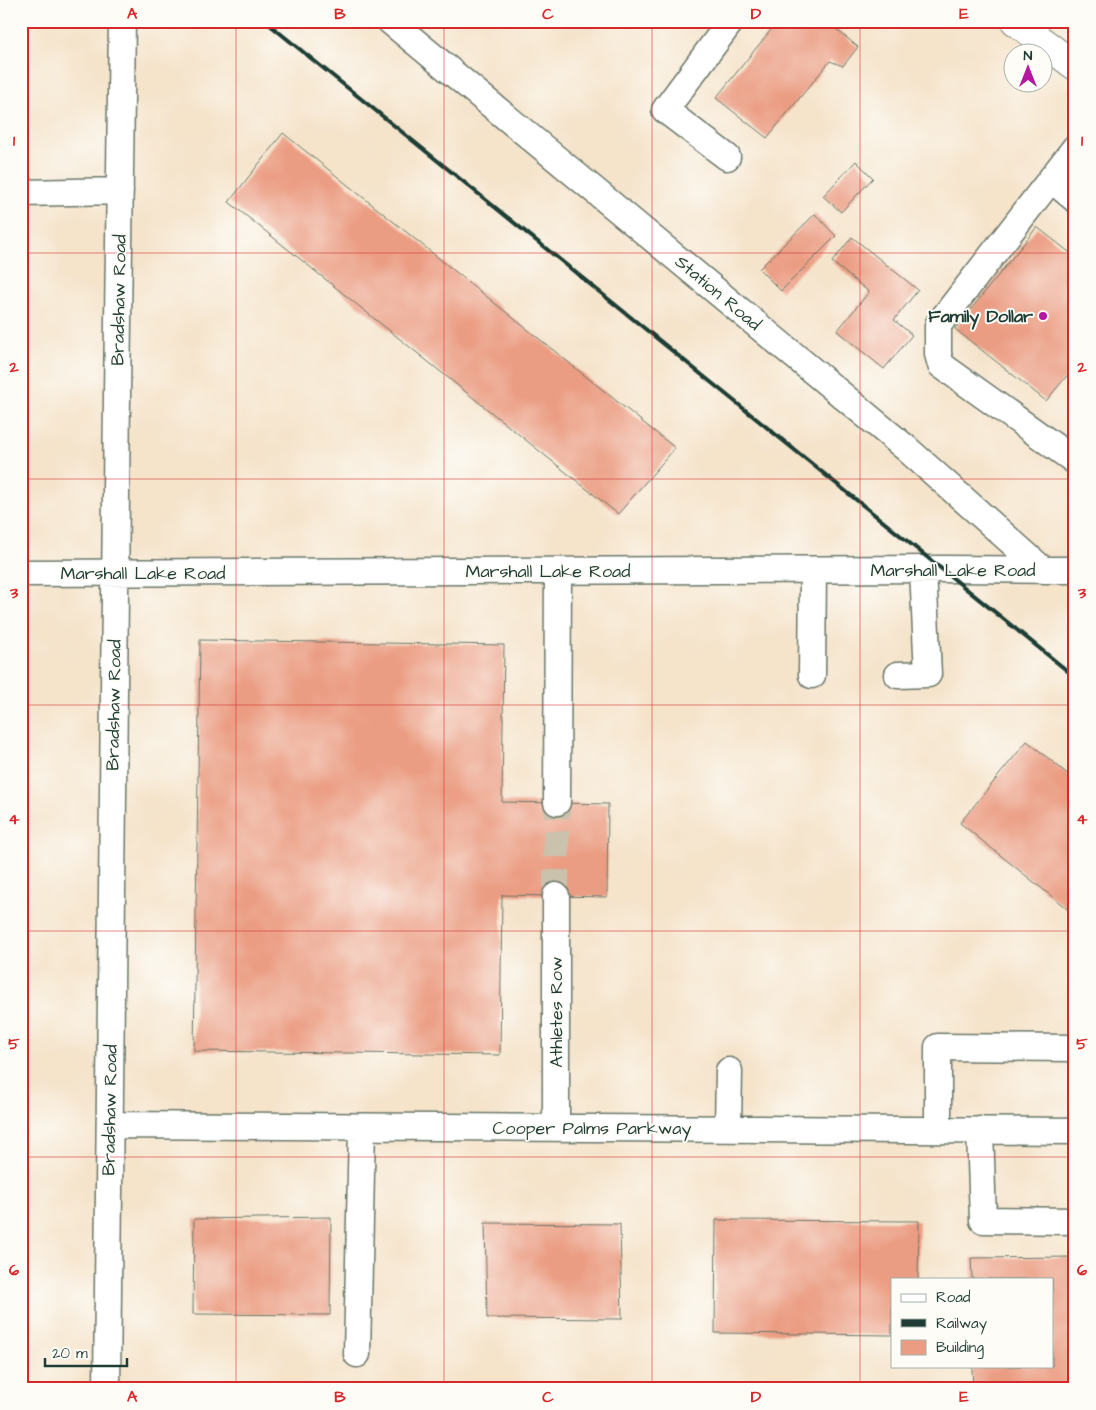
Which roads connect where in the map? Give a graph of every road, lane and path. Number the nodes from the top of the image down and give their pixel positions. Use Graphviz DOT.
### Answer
graph roads {
  1 [pos="122,21"];
  2 [pos="390,21"];
  3 [pos="731,21"];
  4 [pos="1015,21"];
  5 [pos="1074,63"];
  6 [pos="1075,148"];
  7 [pos="727,157"];
  8 [pos="1051,179"];
  9 [pos="120,191"];
  10 [pos="21,193"];
  11 [pos="1075,198"];
  12 [pos="1075,461"];
  13 [pos="813,570"];
  14 [pos="923,570"];
  15 [pos="1043,570"];
  16 [pos="1075,570"];
  17 [pos="558,571"];
  18 [pos="21,573"];
  19 [pos="116,573"];
  20 [pos="812,675"];
  21 [pos="898,675"];
  22 [pos="557,802"];
  23 [pos="556,896"];
  24 [pos="1075,1048"];
  25 [pos="729,1071"];
  26 [pos="110,1125"];
  27 [pos="362,1127"];
  28 [pos="556,1128"];
  29 [pos="728,1128"];
  30 [pos="938,1130"];
  31 [pos="980,1130"];
  32 [pos="1075,1131"];
  33 [pos="1075,1221"];
  34 [pos="357,1354"];
  35 [pos="107,1389"];
  1 -- 9 [label="street, Bradshaw Road"];
  2 -- 15 [label="street, Station Road"];
  3 -- 7 [label="street"];
  4 -- 5 [label="main road"];
  6 -- 8 [label="street"];
  8 -- 11 [label="street"];
  8 -- 12 [label="street"];
  9 -- 10 [label="street"];
  9 -- 19 [label="street, Bradshaw Road"];
  13 -- 14 [label="street, Marshall Lake Road"];
  13 -- 17 [label="street, Marshall Lake Road"];
  13 -- 20 [label="street"];
  14 -- 15 [label="street, Marshall Lake Road"];
  14 -- 21 [label="street"];
  15 -- 16 [label="street, Marshall Lake Road"];
  17 -- 19 [label="street, Marshall Lake Road"];
  17 -- 22 [label="street"];
  18 -- 19 [label="street, Marshall Lake Road"];
  19 -- 26 [label="street, Bradshaw Road"];
  23 -- 28 [label="street, Athletes Row"];
  24 -- 30 [label="street"];
  25 -- 29 [label="street"];
  26 -- 27 [label="street, Cooper Palms Parkway"];
  26 -- 35 [label="street, Bradshaw Road"];
  27 -- 28 [label="street, Cooper Palms Parkway"];
  27 -- 34 [label="street"];
  28 -- 29 [label="street, Cooper Palms Parkway"];
  29 -- 30 [label="street, Cooper Palms Parkway"];
  30 -- 31 [label="street, Cooper Palms Parkway"];
  31 -- 32 [label="street, Cooper Palms Parkway"];
  31 -- 33 [label="street"];
}
